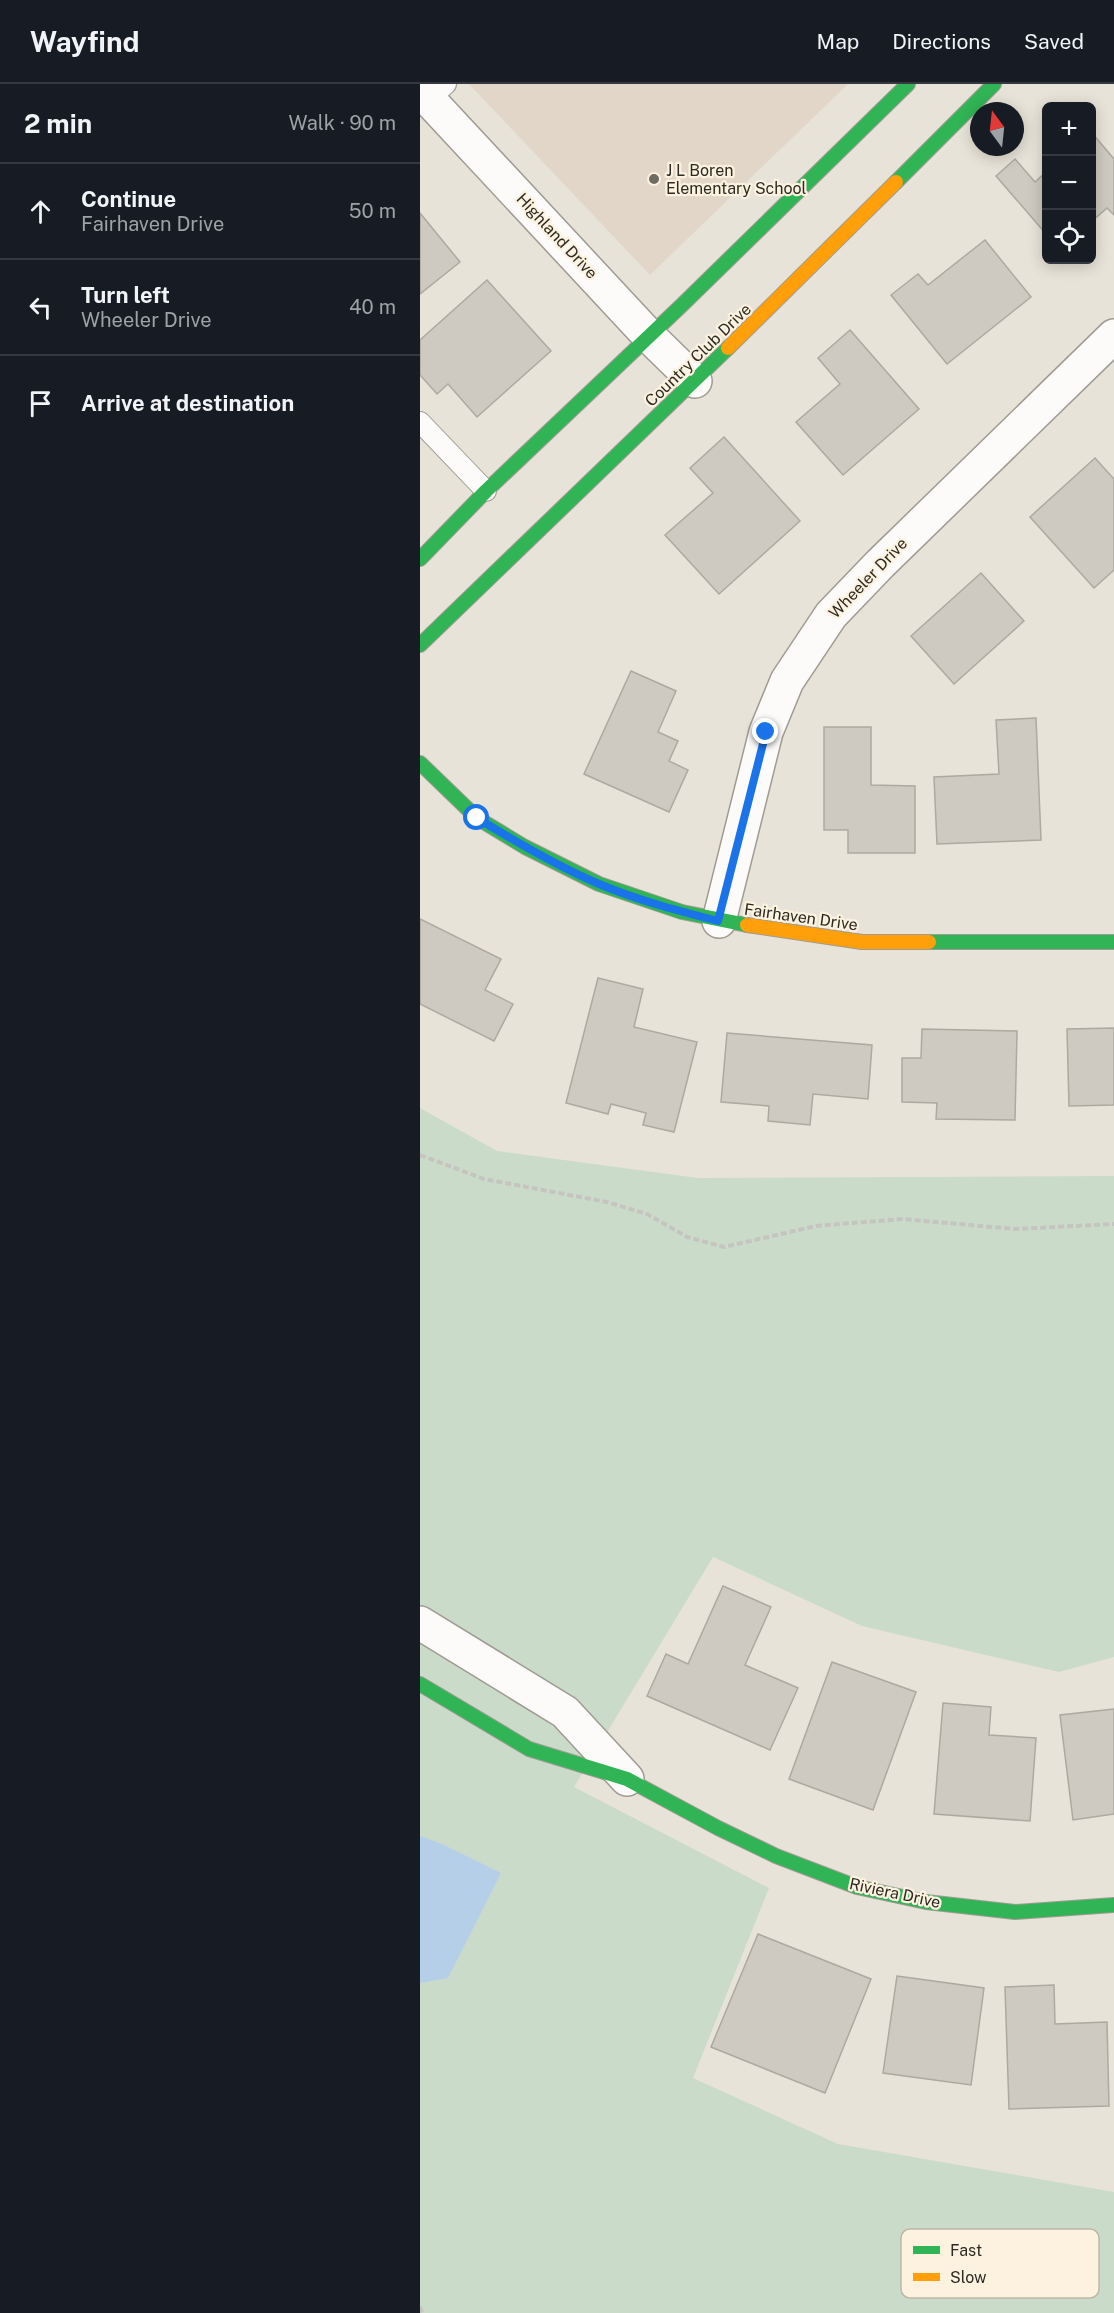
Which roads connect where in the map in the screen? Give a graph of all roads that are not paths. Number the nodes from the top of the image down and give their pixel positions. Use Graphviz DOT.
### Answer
graph roads {
  1 [pos="908,84"];
  2 [pos="994,84"];
  3 [pos="432,91"];
  4 [pos="649,336"];
  5 [pos="1114,336"];
  6 [pos="696,381"];
  7 [pos="420,422"];
  8 [pos="486,492"];
  9 [pos="420,559"];
  10 [pos="420,645"];
  11 [pos="420,763"];
  12 [pos="718,921"];
  13 [pos="1114,942"];
  14 [pos="420,1623"];
  15 [pos="420,1684"];
  16 [pos="627,1779"];
  17 [pos="1114,1905"];
  1 -- 4 [label="main road"];
  2 -- 6 [label="main road, Country Club Drive"];
  3 -- 4 [label="street, Highland Drive"];
  4 -- 6 [label="street, Highland Drive"];
  4 -- 8 [label="main road"];
  5 -- 12 [label="street, Wheeler Drive"];
  6 -- 10 [label="main road, Country Club Drive"];
  7 -- 8 [label="lane"];
  8 -- 9 [label="main road"];
  11 -- 12 [label="main road, Fairhaven Drive"];
  12 -- 13 [label="main road, Fairhaven Drive"];
  14 -- 16 [label="street, Riviera Drive"];
  15 -- 16 [label="main road, Riviera Drive"];
  16 -- 17 [label="main road, Riviera Drive"];
}
